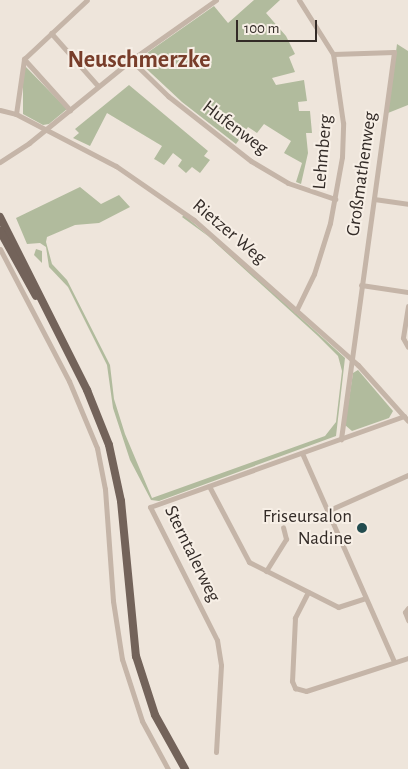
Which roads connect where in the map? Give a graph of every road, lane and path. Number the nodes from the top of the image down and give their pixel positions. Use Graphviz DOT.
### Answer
graph roads {
  1 [pos="87,0"];
  2 [pos="216,0"];
  3 [pos="299,0"];
  4 [pos="51,33"];
  5 [pos="333,54"];
  6 [pos="24,59"];
  7 [pos="131,60"];
  8 [pos="98,86"];
  9 [pos="0,110"];
  10 [pos="70,110"];
  11 [pos="16,114"];
  12 [pos="45,129"];
  13 [pos="0,162"];
  14 [pos="335,199"];
  15 [pos="374,199"];
  16 [pos="408,204"];
  17 [pos="0,217"];
  18 [pos="0,231"];
  19 [pos="0,249"];
  20 [pos="362,285"];
  21 [pos="408,292"];
  22 [pos="44,305"];
  23 [pos="408,306"];
  24 [pos="296,310"];
  25 [pos="408,347"];
  26 [pos="352,360"];
  27 [pos="406,418"];
  28 [pos="341,439"];
  29 [pos="302,453"];
  30 [pos="408,475"];
  31 [pos="209,486"];
  32 [pos="327,511"];
  33 [pos="283,527"];
  34 [pos="266,571"];
  35 [pos="308,592"];
  36 [pos="366,598"];
  37 [pos="408,608"];
  38 [pos="408,620"];
  39 [pos="408,658"];
  40 [pos="394,662"];
  41 [pos="216,752"];
  42 [pos="168,769"];
  43 [pos="185,769"];
  1 -- 4 [label="street"];
  2 -- 7 [label="street"];
  3 -- 5 [label="street, Lehmberg"];
  4 -- 6 [label="street"];
  4 -- 8 [label="street"];
  5 -- 14 [label="street, Lehmberg"];
  5 -- 15 [label="street, Großmathenweg"];
  6 -- 10 [label="street"];
  6 -- 11 [label="street"];
  7 -- 8 [label="street"];
  7 -- 14 [label="street, Hufenweg"];
  8 -- 10 [label="street"];
  9 -- 11 [label="street, Rietzer Weg"];
  10 -- 12 [label="street"];
  11 -- 12 [label="street, Rietzer Weg"];
  12 -- 13 [label="street"];
  12 -- 24 [label="street, Rietzer Weg"];
  14 -- 24 [label="street, Lehmberg"];
  15 -- 16 [label="street"];
  15 -- 20 [label="street, Großmathenweg"];
  17 -- 22 [label="main road"];
  18 -- 22 [label="main road"];
  19 -- 42 [label="street"];
  20 -- 21 [label="street"];
  20 -- 26 [label="street, Großmathenweg"];
  22 -- 43 [label="main road"];
  23 -- 25 [label="street"];
  24 -- 26 [label="street, Rietzer Weg"];
  26 -- 27 [label="street, Rietzer Weg"];
  26 -- 28 [label="street"];
  27 -- 28 [label="street, Sterntalerweg"];
  28 -- 29 [label="street, Sterntalerweg"];
  29 -- 31 [label="street, Sterntalerweg"];
  29 -- 32 [label="street"];
  30 -- 32 [label="street"];
  31 -- 34 [label="street"];
  31 -- 41 [label="street, Sterntalerweg"];
  32 -- 36 [label="street"];
  33 -- 34 [label="street"];
  34 -- 35 [label="street"];
  35 -- 36 [label="street"];
  35 -- 40 [label="street"];
  36 -- 40 [label="street"];
  37 -- 38 [label="street"];
  39 -- 40 [label="street"];
}
